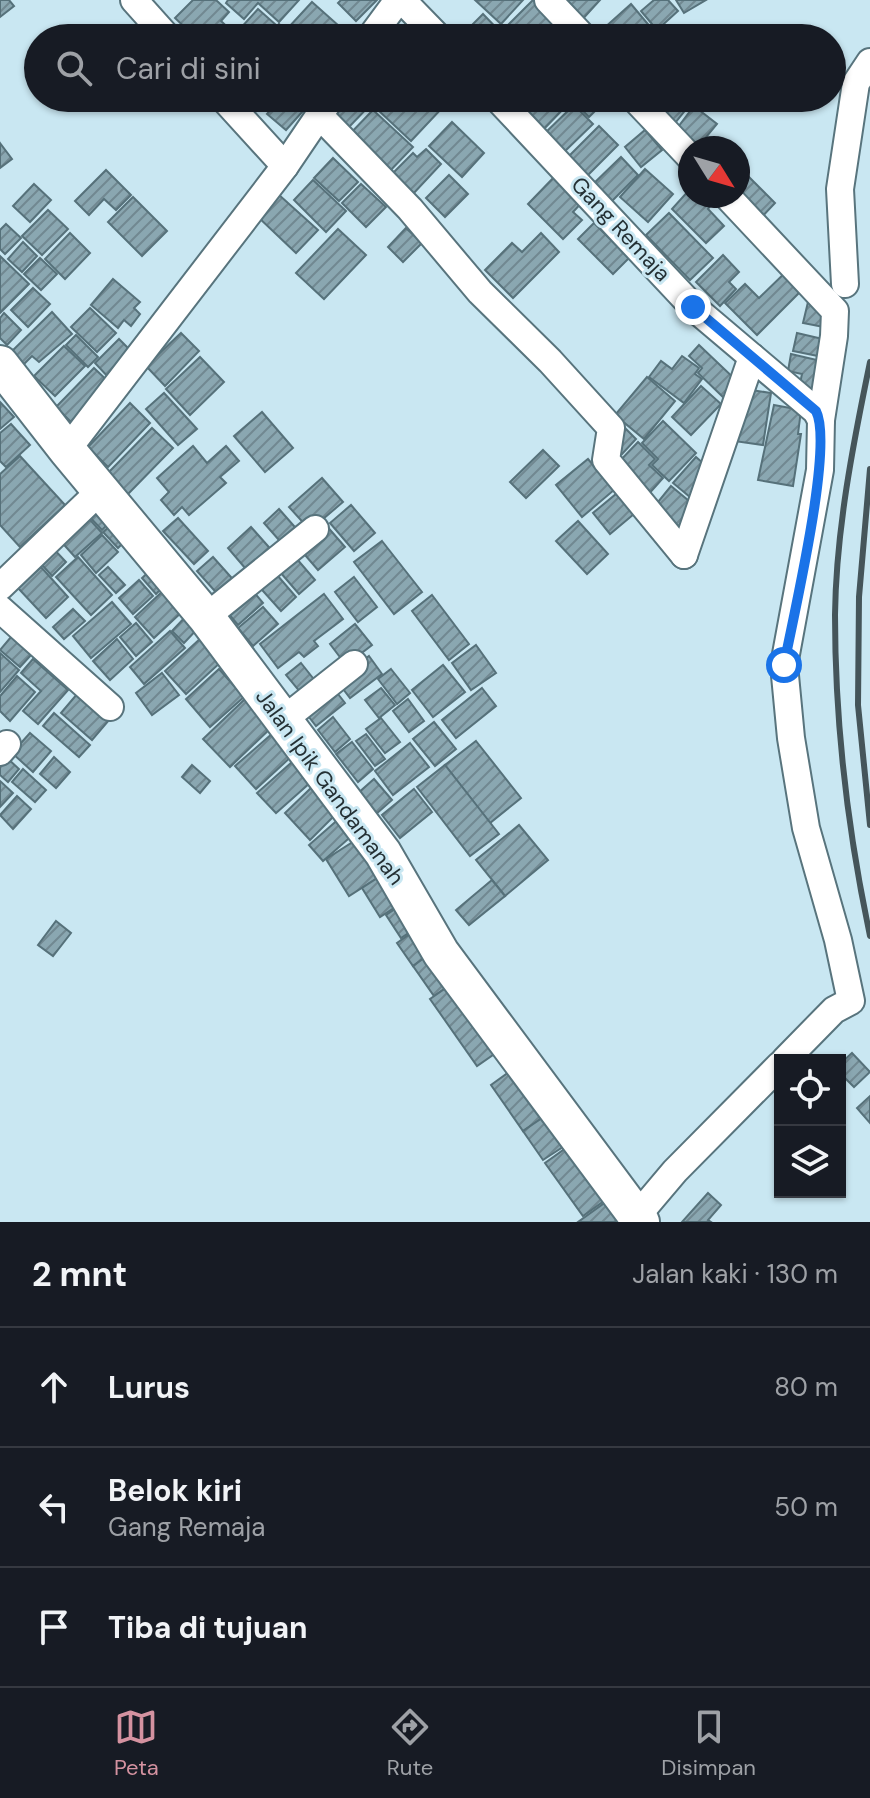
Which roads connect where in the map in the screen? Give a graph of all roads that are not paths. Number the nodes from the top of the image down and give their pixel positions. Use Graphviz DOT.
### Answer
graph roads {
  1 [pos="134,0"];
  2 [pos="400,0"];
  3 [pos="548,0"];
  4 [pos="155,24"];
  5 [pos="381,24"];
  6 [pos="425,24"];
  7 [pos="571,24"];
  8 [pos="870,62"];
  9 [pos="236,112"];
  10 [pos="322,112"];
  11 [pos="329,112"];
  12 [pos="510,112"];
  13 [pos="647,112"];
  14 [pos="678,144"];
  15 [pos="285,166"];
  16 [pos="738,208"];
  17 [pos="845,284"];
  18 [pos="752,357"];
  19 [pos="1,366"];
  20 [pos="821,420"];
  21 [pos="67,450"];
  22 [pos="102,489"];
  23 [pos="315,529"];
  24 [pos="0,587"];
  25 [pos="0,609"];
  26 [pos="206,617"];
  27 [pos="354,664"];
  28 [pos="110,707"];
  29 [pos="283,720"];
  30 [pos="861,999"];
  31 [pos="791,1054"];
  32 [pos="774,1071"];
  33 [pos="639,1219"];
  1 -- 4 [label="street"];
  2 -- 5 [label="street"];
  2 -- 6 [label="street"];
  3 -- 7 [label="street"];
  8 -- 17 [label="street"];
  9 -- 15 [label="street"];
  10 -- 15 [label="street"];
  11 -- 18 [label="street"];
  12 -- 18 [label="street, Gang Remaja"];
  13 -- 14 [label="street"];
  15 -- 21 [label="street"];
  16 -- 20 [label="street"];
  18 -- 20 [label="street, Gang Remaja"];
  19 -- 21 [label="street, Jalan Ipik Gandamanah"];
  20 -- 30 [label="street"];
  21 -- 22 [label="street, Jalan Ipik Gandamanah"];
  22 -- 24 [label="street"];
  22 -- 26 [label="street, Jalan Ipik Gandamanah"];
  23 -- 26 [label="street"];
  25 -- 28 [label="street"];
  26 -- 29 [label="street, Jalan Ipik Gandamanah"];
  27 -- 29 [label="street"];
  29 -- 33 [label="street, Jalan Ipik Gandamanah"];
  30 -- 31 [label="street"];
  32 -- 33 [label="street"];
}
